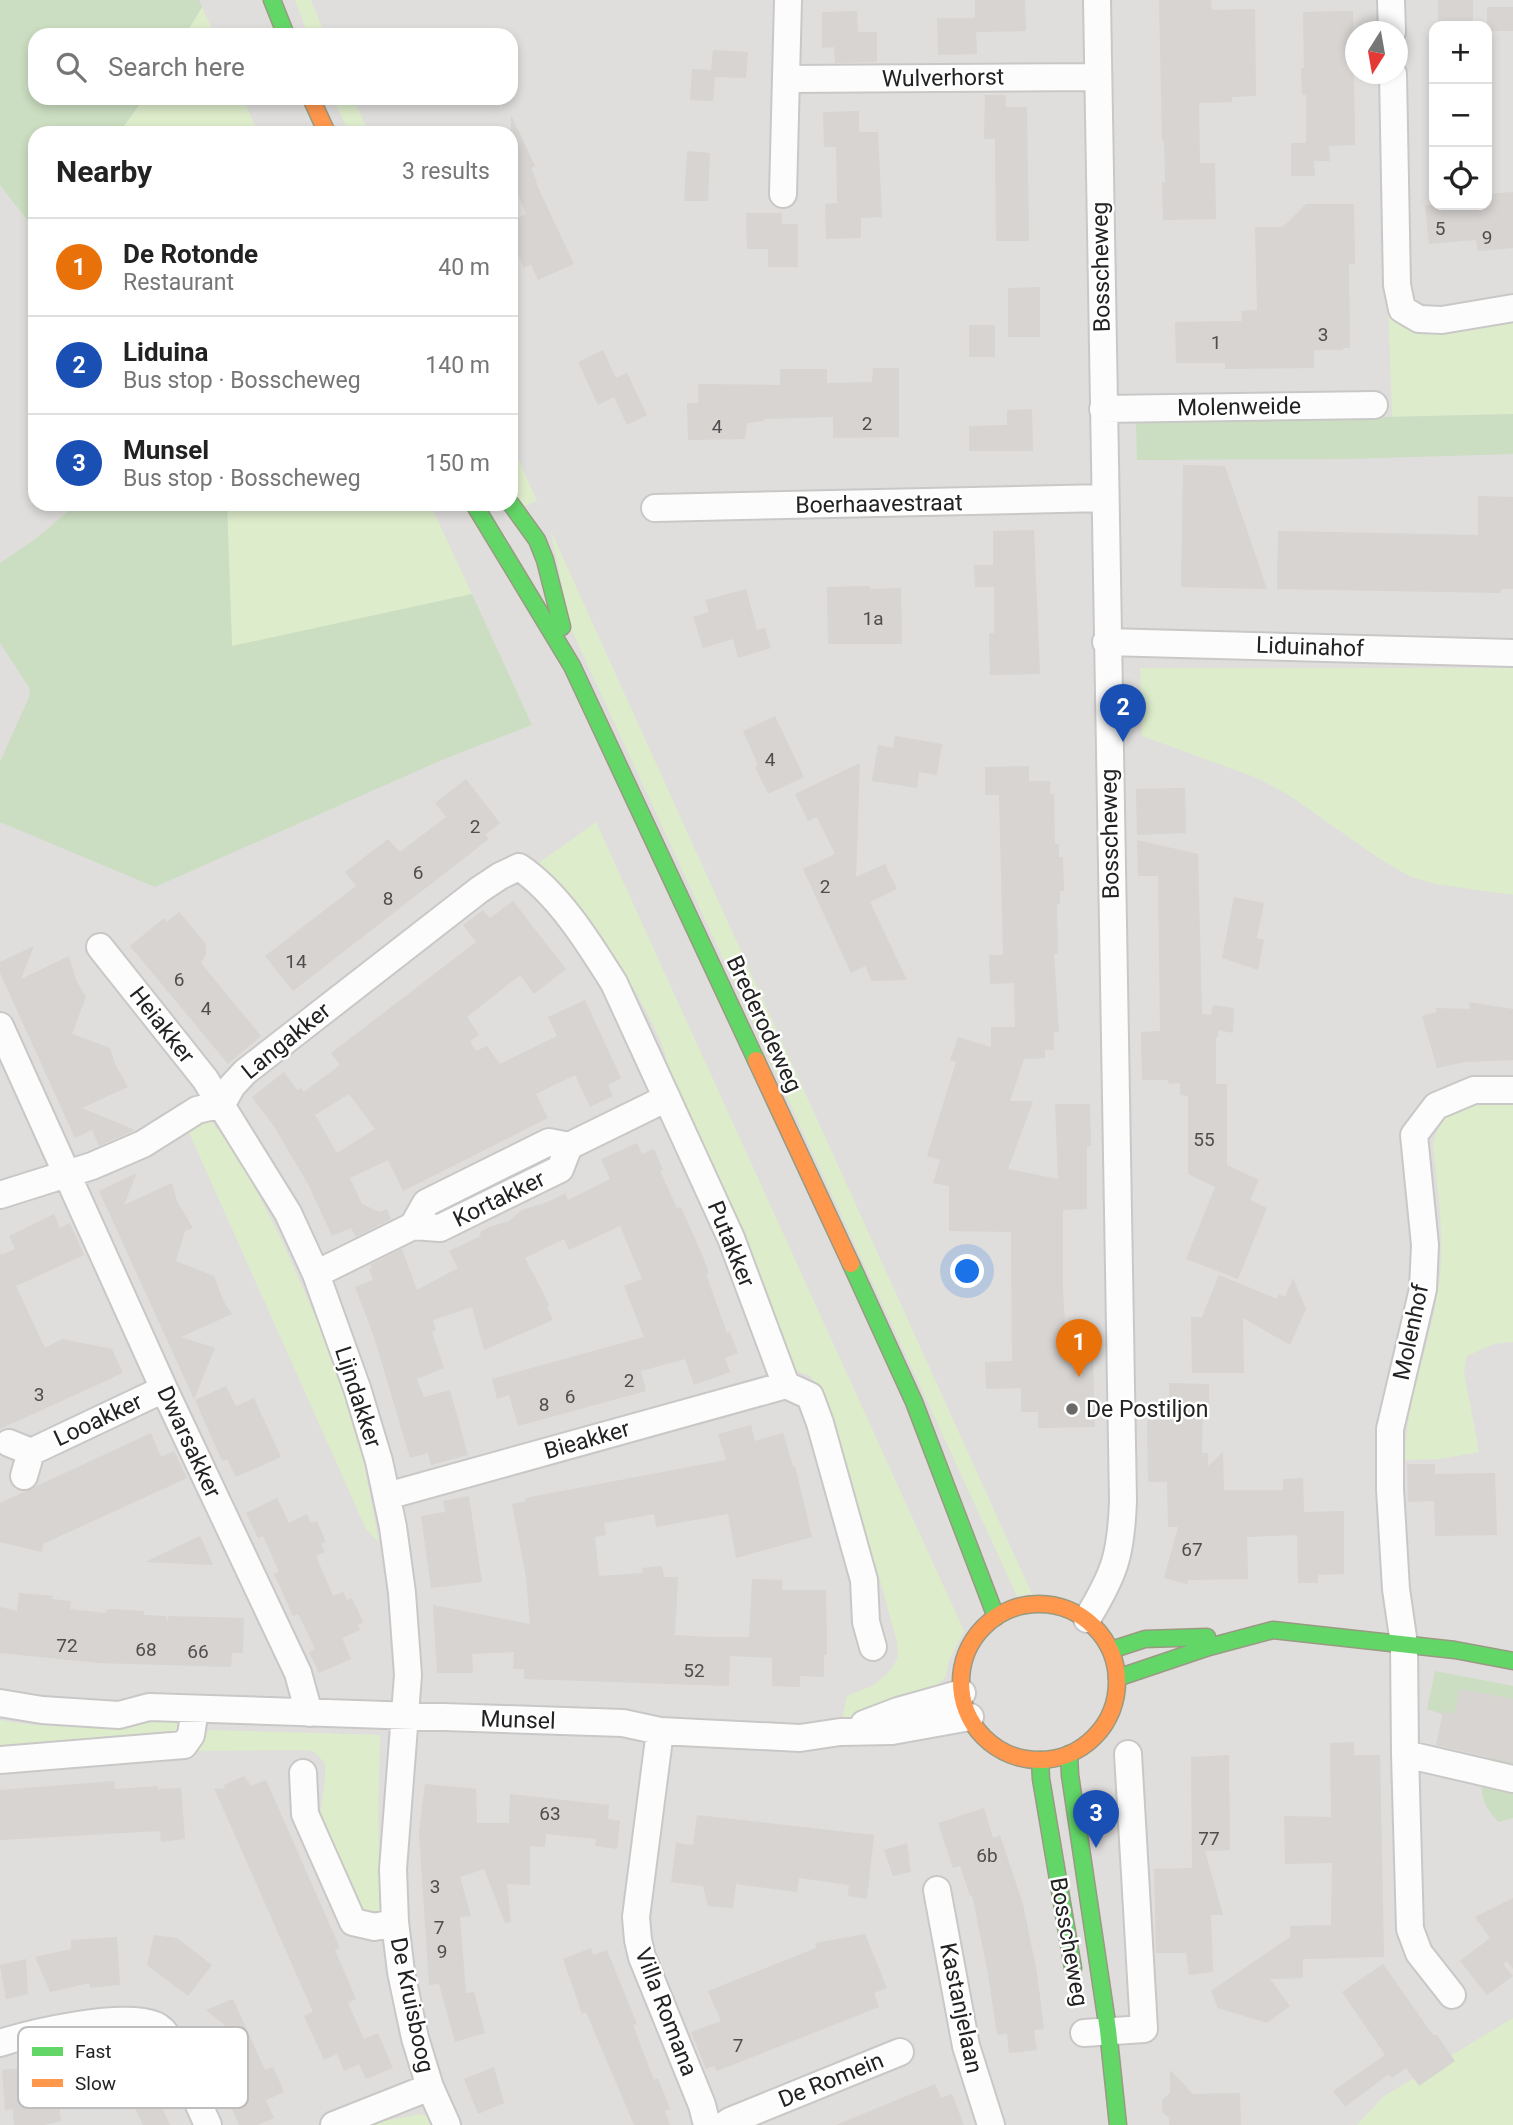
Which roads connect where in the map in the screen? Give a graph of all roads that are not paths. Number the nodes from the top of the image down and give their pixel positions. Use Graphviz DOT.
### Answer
graph roads {
  1 [pos="272,0"];
  2 [pos="788,0"];
  3 [pos="1097,0"];
  4 [pos="1391,0"];
  5 [pos="1392,21"];
  6 [pos="283,28"];
  7 [pos="1098,77"];
  8 [pos="788,79"];
  9 [pos="1393,84"];
  10 [pos="314,105"];
  11 [pos="324,126"];
  12 [pos="783,194"];
  13 [pos="1513,308"];
  14 [pos="1374,405"];
  15 [pos="1103,409"];
  16 [pos="1104,498"];
  17 [pos="655,508"];
  18 [pos="478,511"];
  19 [pos="516,511"];
  20 [pos="1107,642"];
  21 [pos="1513,653"];
  22 [pos="572,666"];
  23 [pos="519,867"];
  24 [pos="100,947"];
  25 [pos="0,1026"];
  26 [pos="1513,1090"];
  27 [pos="667,1098"];
  28 [pos="222,1104"];
  29 [pos="67,1172"];
  30 [pos="0,1195"];
  31 [pos="316,1275"];
  32 [pos="786,1385"];
  33 [pos="164,1389"];
  34 [pos="914,1402"];
  35 [pos="21,1457"];
  36 [pos="387,1496"];
  37 [pos="971,1506"];
  38 [pos="996,1617"];
  39 [pos="1087,1619"];
  40 [pos="1241,1638"];
  41 [pos="1404,1644"];
  42 [pos="873,1647"];
  43 [pos="1111,1650"];
  44 [pos="1513,1661"];
  45 [pos="1117,1678"];
  46 [pos="0,1703"];
  47 [pos="966,1705"];
  48 [pos="195,1709"];
  49 [pos="309,1713"];
  50 [pos="404,1716"];
  51 [pos="660,1731"];
  52 [pos="1069,1754"];
  53 [pos="1128,1754"];
  54 [pos="1405,1754"];
  55 [pos="0,1760"];
  56 [pos="1040,1760"];
  57 [pos="303,1773"];
  58 [pos="1513,1779"];
  59 [pos="937,1890"];
  60 [pos="395,1922"];
  61 [pos="1075,1980"];
  62 [pos="1452,1995"];
  63 [pos="66,2027"];
  64 [pos="158,2027"];
  65 [pos="1090,2032"];
  66 [pos="18,2038"];
  67 [pos="0,2043"];
  68 [pos="900,2052"];
  69 [pos="430,2087"];
  70 [pos="200,2108"];
  71 [pos="208,2125"];
  72 [pos="334,2125"];
  73 [pos="447,2125"];
  74 [pos="707,2125"];
  75 [pos="724,2125"];
  76 [pos="991,2125"];
  77 [pos="1118,2125"];
  1 -- 6 [label="main road"];
  2 -- 8 [label="street"];
  3 -- 7 [label="street, Bosscheweg"];
  4 -- 5 [label="street"];
  7 -- 8 [label="street, Wulverhorst"];
  7 -- 15 [label="street, Bosscheweg"];
  8 -- 12 [label="street"];
  9 -- 13 [label="street"];
  10 -- 11 [label="main road"];
  14 -- 15 [label="street, Molenweide"];
  15 -- 16 [label="street, Bosscheweg"];
  16 -- 17 [label="street, Boerhaavestraat"];
  16 -- 20 [label="street, Bosscheweg"];
  18 -- 22 [label="main road, Brederodeweg"];
  19 -- 22 [label="main road, Brederodeweg"];
  20 -- 21 [label="street, Liduinahof"];
  20 -- 39 [label="street, Bosscheweg"];
  22 -- 34 [label="main road, Brederodeweg"];
  23 -- 27 [label="street, Putakker"];
  23 -- 28 [label="street, Langakker"];
  24 -- 28 [label="street, Heiakker"];
  25 -- 29 [label="street, Dwarsakker"];
  26 -- 41 [label="street, Molenhof"];
  27 -- 31 [label="street, Kortakker"];
  27 -- 32 [label="street, Putakker"];
  28 -- 29 [label="street"];
  28 -- 31 [label="street, Lijndakker"];
  29 -- 30 [label="street"];
  29 -- 33 [label="street, Dwarsakker"];
  31 -- 36 [label="street, Lijndakker"];
  32 -- 36 [label="street, Bieakker"];
  32 -- 42 [label="street"];
  33 -- 35 [label="street, Looakker"];
  33 -- 49 [label="street, Dwarsakker"];
  34 -- 37 [label="main road, Brederodeweg"];
  34 -- 38 [label="main road, Brederodeweg"];
  36 -- 50 [label="street, Lijndakker"];
  38 -- 39 [label="main road"];
  38 -- 47 [label="main road"];
  39 -- 43 [label="main road"];
  40 -- 41 [label="main road"];
  40 -- 43 [label="main road"];
  40 -- 45 [label="main road"];
  41 -- 44 [label="main road"];
  41 -- 54 [label="street, Molenhof"];
  43 -- 45 [label="main road"];
  45 -- 52 [label="main road"];
  46 -- 48 [label="street, Munsel"];
  47 -- 51 [label="street, Munsel"];
  47 -- 56 [label="main road"];
  48 -- 49 [label="street, Munsel"];
  48 -- 55 [label="street"];
  49 -- 50 [label="street, Munsel"];
  50 -- 51 [label="street, Munsel"];
  50 -- 60 [label="street, De Kruisboog"];
  51 -- 74 [label="street, Villa Romana"];
  52 -- 56 [label="main road"];
  52 -- 65 [label="main road, Bosscheweg"];
  53 -- 65 [label="street, Bosscheweg"];
  54 -- 58 [label="street"];
  54 -- 62 [label="street, Molenhof"];
  56 -- 61 [label="main road, Bosscheweg"];
  57 -- 60 [label="street, De Kruisboog"];
  59 -- 76 [label="street, Kastanjelaan"];
  60 -- 69 [label="street, De Kruisboog"];
  63 -- 64 [label="street"];
  65 -- 77 [label="main road, Bosscheweg"];
  66 -- 67 [label="street"];
  68 -- 75 [label="street, De Romein"];
  69 -- 72 [label="street"];
  69 -- 73 [label="street, De Kruisboog"];
  70 -- 71 [label="street"];
}
